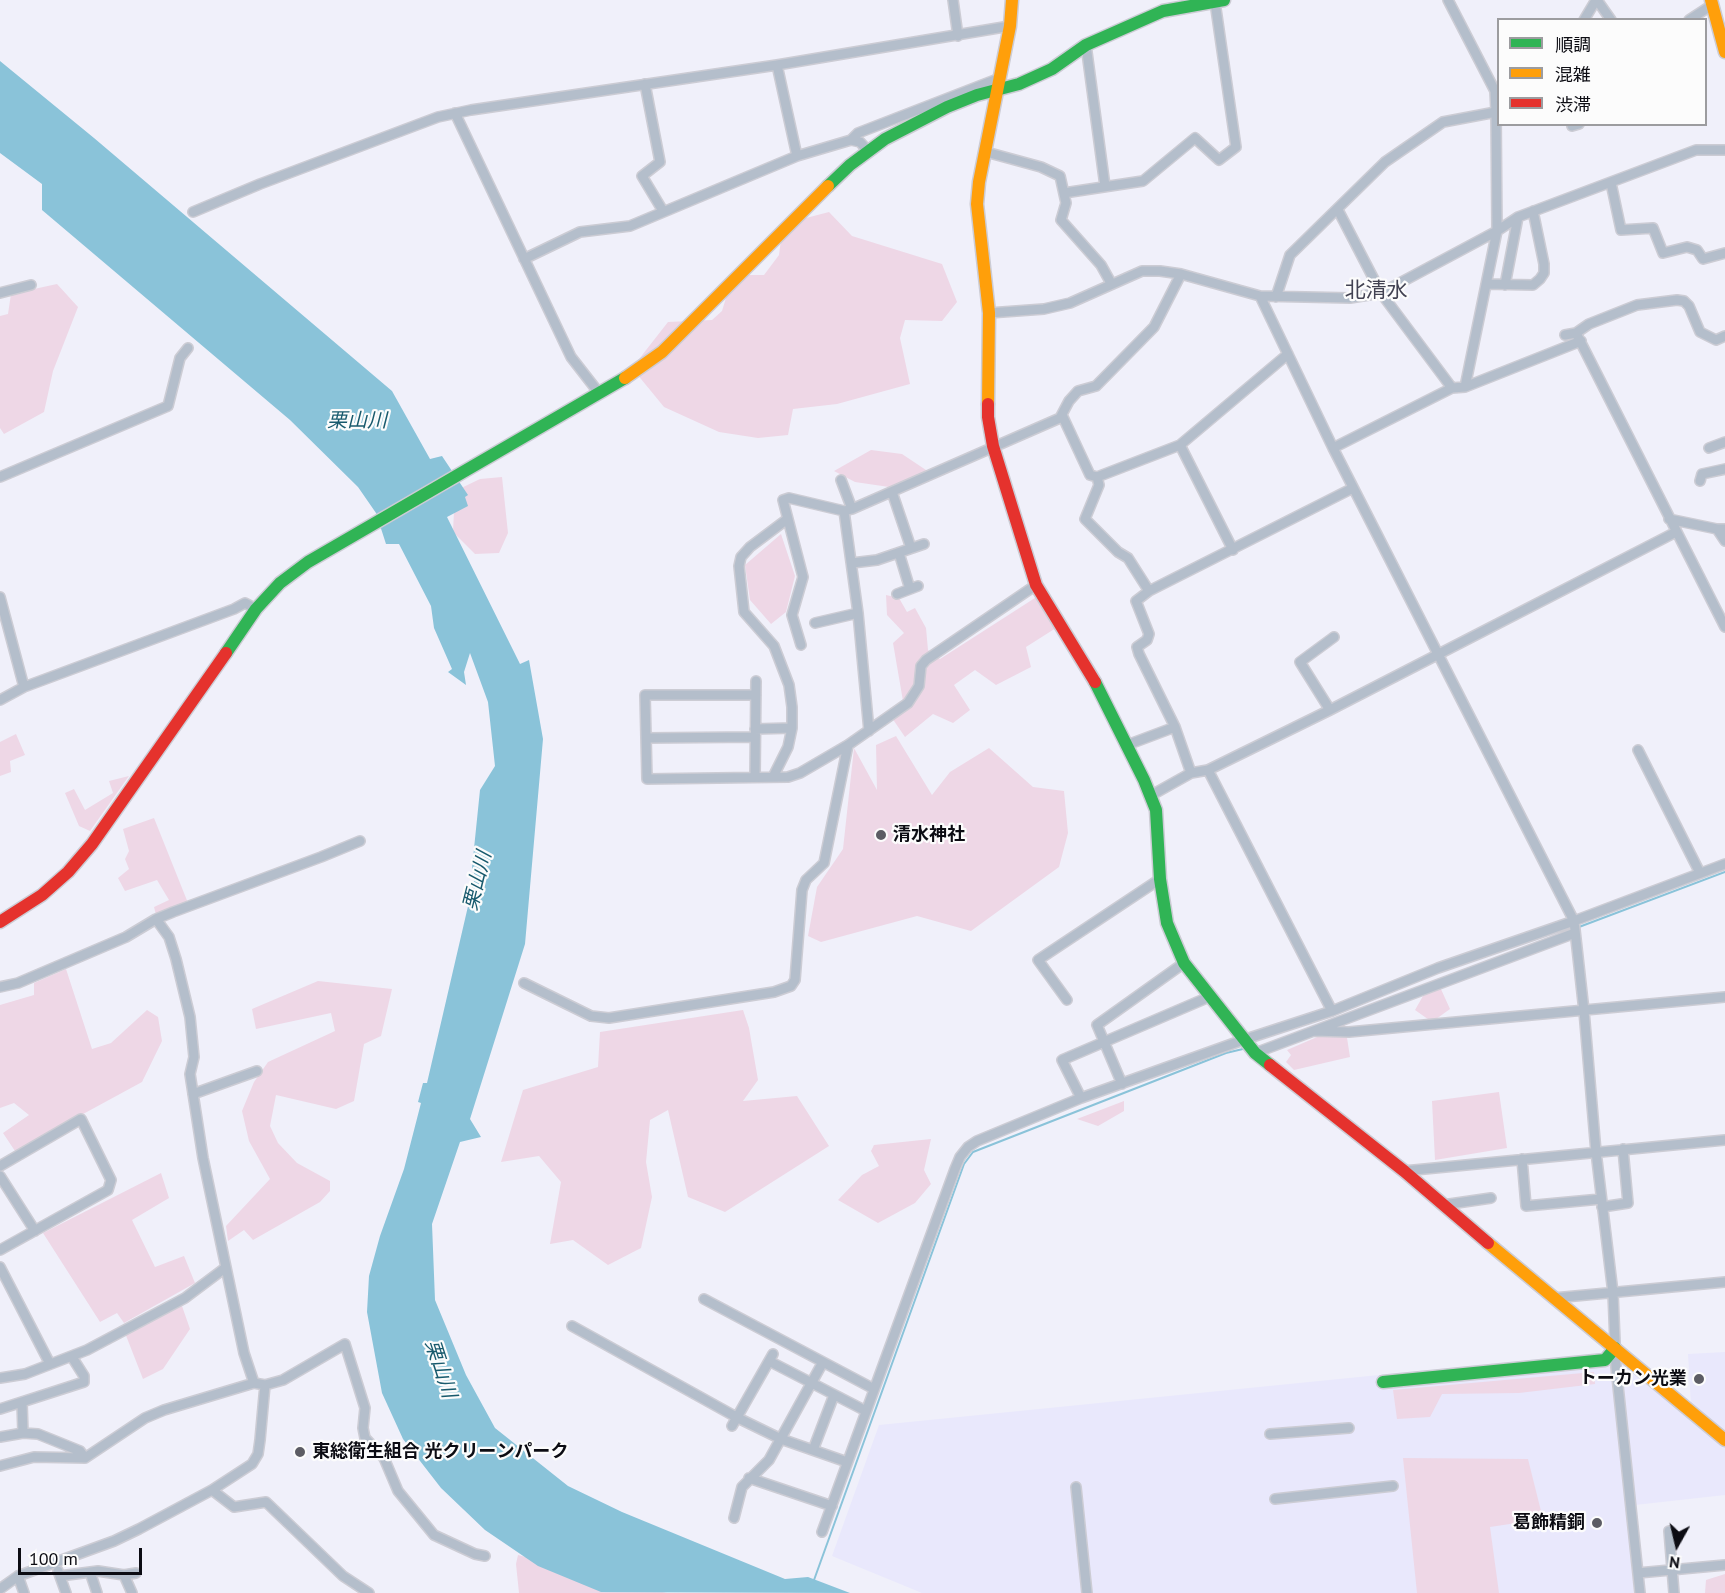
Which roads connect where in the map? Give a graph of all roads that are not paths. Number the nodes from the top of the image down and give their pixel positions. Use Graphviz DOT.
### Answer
graph roads {
  1 [pos="953,0"];
  2 [pos="1012,0"];
  3 [pos="1448,0"];
  4 [pos="1596,0"];
  5 [pos="1220,1"];
  6 [pos="1711,3"];
  7 [pos="1585,18"];
  8 [pos="1610,18"];
  9 [pos="1692,18"];
  10 [pos="1010,26"];
  11 [pos="958,36"];
  12 [pos="1086,45"];
  13 [pos="1724,46"];
  14 [pos="777,65"];
  15 [pos="1000,83"];
  16 [pos="645,84"];
  17 [pos="1497,90"];
  18 [pos="1496,112"];
  19 [pos="455,114"];
  20 [pos="851,140"];
  21 [pos="1725,150"];
  22 [pos="868,151"];
  23 [pos="986,152"];
  24 [pos="797,156"];
  25 [pos="1611,183"];
  26 [pos="1105,186"];
  27 [pos="1064,192"];
  28 [pos="1338,210"];
  29 [pos="663,211"];
  30 [pos="193,212"];
  31 [pos="1533,212"];
  32 [pos="1518,217"];
  33 [pos="1497,231"];
  34 [pos="1725,253"];
  35 [pos="524,259"];
  36 [pos="1181,274"];
  37 [pos="1111,283"];
  38 [pos="1486,284"];
  39 [pos="31,285"];
  40 [pos="1505,285"];
  41 [pos="0,292"];
  42 [pos="1381,293"];
  43 [pos="1260,296"];
  44 [pos="1276,297"];
  45 [pos="989,313"];
  46 [pos="1565,335"];
  47 [pos="1725,336"];
  48 [pos="1578,337"];
  49 [pos="188,348"];
  50 [pos="1288,354"];
  51 [pos="1465,387"];
  52 [pos="1452,388"];
  53 [pos="599,393"];
  54 [pos="1062,415"];
  55 [pos="1725,442"];
  56 [pos="1180,445"];
  57 [pos="993,446"];
  58 [pos="1333,448"];
  59 [pos="1709,448"];
  60 [pos="1725,469"];
  61 [pos="0,477"];
  62 [pos="1097,477"];
  63 [pos="841,480"];
  64 [pos="1700,481"];
  65 [pos="1353,488"];
  66 [pos="892,492"];
  67 [pos="848,510"];
  68 [pos="1669,519"];
  69 [pos="786,520"];
  70 [pos="1721,529"];
  71 [pos="1676,532"];
  72 [pos="1725,541"];
  73 [pos="924,544"];
  74 [pos="911,548"];
  75 [pos="1233,550"];
  76 [pos="899,553"];
  77 [pos="852,563"];
  78 [pos="1036,585"];
  79 [pos="1149,591"];
  80 [pos="897,594"];
  81 [pos="0,597"];
  82 [pos="256,609"];
  83 [pos="858,613"];
  84 [pos="815,623"];
  85 [pos="1725,627"];
  86 [pos="1334,637"];
  87 [pos="801,645"];
  88 [pos="1439,654"];
  89 [pos="756,681"];
  90 [pos="24,687"];
  91 [pos="756,695"];
  92 [pos="0,700"];
  93 [pos="1330,710"];
  94 [pos="1175,727"];
  95 [pos="792,728"];
  96 [pos="869,731"];
  97 [pos="756,733"];
  98 [pos="646,738"];
  99 [pos="848,745"];
  100 [pos="1127,745"];
  101 [pos="1638,750"];
  102 [pos="1208,770"];
  103 [pos="1191,773"];
  104 [pos="755,777"];
  105 [pos="773,777"];
  106 [pos="1150,796"];
  107 [pos="360,841"];
  108 [pos="1725,864"];
  109 [pos="1700,873"];
  110 [pos="1160,879"];
  111 [pos="156,919"];
  112 [pos="1574,921"];
  113 [pos="0,922"];
  114 [pos="1575,933"];
  115 [pos="1184,963"];
  116 [pos="524,983"];
  117 [pos="0,987"];
  118 [pos="1209,997"];
  119 [pos="1725,997"];
  120 [pos="1067,1000"];
  121 [pos="1332,1011"];
  122 [pos="1584,1011"];
  123 [pos="1314,1031"];
  124 [pos="1243,1040"];
  125 [pos="1105,1043"];
  126 [pos="1256,1053"];
  127 [pos="257,1071"];
  128 [pos="1122,1084"];
  129 [pos="193,1094"];
  130 [pos="1082,1098"];
  131 [pos="1725,1140"];
  132 [pos="1623,1149"];
  133 [pos="1596,1152"];
  134 [pos="1522,1160"];
  135 [pos="0,1166"];
  136 [pos="1404,1171"];
  137 [pos="0,1176"];
  138 [pos="1491,1198"];
  139 [pos="1602,1203"];
  140 [pos="1443,1205"];
  141 [pos="35,1231"];
  142 [pos="0,1250"];
  143 [pos="0,1267"];
  144 [pos="225,1268"];
  145 [pos="1725,1282"];
  146 [pos="1613,1293"];
  147 [pos="1554,1298"];
  148 [pos="704,1299"];
  149 [pos="572,1326"];
  150 [pos="1616,1348"];
  151 [pos="72,1357"];
  152 [pos="824,1362"];
  153 [pos="50,1364"];
  154 [pos="0,1378"];
  155 [pos="1383,1382"];
  156 [pos="254,1383"];
  157 [pos="811,1383"];
  158 [pos="265,1385"];
  159 [pos="874,1389"];
  160 [pos="834,1395"];
  161 [pos="22,1403"];
  162 [pos="0,1409"];
  163 [pos="866,1411"];
  164 [pos="735,1422"];
  165 [pos="1349,1428"];
  166 [pos="23,1433"];
  167 [pos="1270,1434"];
  168 [pos="0,1437"];
  169 [pos="781,1439"];
  170 [pos="1725,1440"];
  171 [pos="813,1450"];
  172 [pos="85,1458"];
  173 [pos="847,1462"];
  174 [pos="0,1466"];
  175 [pos="749,1478"];
  176 [pos="1393,1486"];
  177 [pos="1076,1487"];
  178 [pos="212,1490"];
  179 [pos="1275,1499"];
  180 [pos="832,1506"];
  181 [pos="734,1518"];
  182 [pos="1669,1531"];
  183 [pos="822,1532"];
  184 [pos="485,1556"];
  185 [pos="55,1563"];
  186 [pos="1725,1565"];
  187 [pos="1672,1570"];
  188 [pos="90,1572"];
  189 [pos="136,1573"];
  190 [pos="1638,1573"];
  191 [pos="124,1575"];
  192 [pos="18,1576"];
  193 [pos="60,1576"];
  194 [pos="0,1588"];
  195 [pos="24,1593"];
  196 [pos="66,1593"];
  197 [pos="97,1593"];
  198 [pos="132,1593"];
  199 [pos="369,1593"];
  200 [pos="1087,1593"];
  201 [pos="1640,1593"];
  202 [pos="1674,1593"];
  1 -- 11 [label="street"];
  2 -- 10 [label="street"];
  3 -- 17 [label="street"];
  4 -- 7 [label="street"];
  4 -- 8 [label="street"];
  5 -- 12 [label="street"];
  5 -- 26 [label="street"];
  6 -- 9 [label="street"];
  6 -- 13 [label="street"];
  10 -- 11 [label="street"];
  10 -- 15 [label="street"];
  11 -- 14 [label="street"];
  12 -- 15 [label="street"];
  12 -- 26 [label="street"];
  14 -- 16 [label="street"];
  14 -- 24 [label="street"];
  15 -- 20 [label="street"];
  15 -- 22 [label="street"];
  15 -- 23 [label="street"];
  16 -- 19 [label="street"];
  16 -- 29 [label="street"];
  17 -- 18 [label="street"];
  18 -- 28 [label="street"];
  18 -- 33 [label="street"];
  19 -- 30 [label="street"];
  19 -- 35 [label="street"];
  20 -- 22 [label="street"];
  20 -- 24 [label="street"];
  21 -- 25 [label="street"];
  22 -- 53 [label="street"];
  23 -- 27 [label="street"];
  23 -- 45 [label="street"];
  24 -- 29 [label="street"];
  25 -- 31 [label="street"];
  25 -- 34 [label="street"];
  26 -- 27 [label="street"];
  27 -- 37 [label="street"];
  28 -- 42 [label="street"];
  28 -- 44 [label="street"];
  29 -- 35 [label="street"];
  31 -- 32 [label="street"];
  31 -- 40 [label="street"];
  32 -- 33 [label="street"];
  32 -- 40 [label="street"];
  33 -- 38 [label="street"];
  33 -- 42 [label="street"];
  35 -- 53 [label="street"];
  36 -- 37 [label="street"];
  36 -- 43 [label="street"];
  36 -- 54 [label="street"];
  37 -- 45 [label="street"];
  38 -- 40 [label="street"];
  38 -- 51 [label="street"];
  39 -- 41 [label="street"];
  42 -- 44 [label="street"];
  42 -- 52 [label="street"];
  43 -- 44 [label="street"];
  43 -- 50 [label="street"];
  45 -- 57 [label="street"];
  46 -- 48 [label="street"];
  47 -- 48 [label="street"];
  48 -- 51 [label="street"];
  48 -- 68 [label="street"];
  49 -- 61 [label="street"];
  50 -- 56 [label="street"];
  50 -- 58 [label="street"];
  51 -- 52 [label="street"];
  52 -- 58 [label="street"];
  53 -- 82 [label="street"];
  54 -- 57 [label="street"];
  54 -- 62 [label="street"];
  55 -- 59 [label="street"];
  56 -- 62 [label="street"];
  56 -- 75 [label="street"];
  57 -- 66 [label="street"];
  57 -- 78 [label="street"];
  58 -- 65 [label="street"];
  60 -- 64 [label="street"];
  62 -- 79 [label="street"];
  63 -- 67 [label="street"];
  65 -- 75 [label="street"];
  65 -- 88 [label="street"];
  66 -- 67 [label="street"];
  66 -- 74 [label="street"];
  67 -- 69 [label="street"];
  67 -- 77 [label="street"];
  68 -- 70 [label="street"];
  68 -- 71 [label="street"];
  69 -- 87 [label="street"];
  69 -- 95 [label="street"];
  70 -- 72 [label="street"];
  71 -- 85 [label="street"];
  71 -- 88 [label="street"];
  73 -- 74 [label="street"];
  74 -- 76 [label="street"];
  75 -- 79 [label="street"];
  76 -- 77 [label="street"];
  76 -- 80 [label="street"];
  77 -- 83 [label="street"];
  78 -- 96 [label="street"];
  78 -- 100 [label="street"];
  79 -- 94 [label="street"];
  81 -- 90 [label="street"];
  82 -- 90 [label="street"];
  82 -- 113 [label="street"];
  83 -- 84 [label="street"];
  83 -- 96 [label="street"];
  86 -- 93 [label="street"];
  88 -- 93 [label="street"];
  88 -- 112 [label="street"];
  89 -- 91 [label="street"];
  90 -- 92 [label="street"];
  91 -- 97 [label="street"];
  91 -- 98 [label="street"];
  93 -- 102 [label="street"];
  94 -- 100 [label="street"];
  94 -- 103 [label="street"];
  95 -- 97 [label="street"];
  95 -- 105 [label="street"];
  96 -- 99 [label="street"];
  97 -- 98 [label="street"];
  97 -- 104 [label="street"];
  98 -- 104 [label="street"];
  99 -- 105 [label="street"];
  99 -- 116 [label="street"];
  100 -- 106 [label="street"];
  101 -- 109 [label="street"];
  102 -- 103 [label="street"];
  102 -- 121 [label="street"];
  103 -- 106 [label="street"];
  104 -- 105 [label="street"];
  106 -- 110 [label="street"];
  107 -- 111 [label="street"];
  108 -- 109 [label="street"];
  109 -- 112 [label="street"];
  110 -- 115 [label="street"];
  110 -- 120 [label="street"];
  111 -- 117 [label="street"];
  111 -- 129 [label="street"];
  112 -- 114 [label="street"];
  112 -- 121 [label="street"];
  114 -- 122 [label="street"];
  114 -- 123 [label="street"];
  115 -- 118 [label="street"];
  115 -- 125 [label="street"];
  118 -- 124 [label="street"];
  118 -- 125 [label="street"];
  119 -- 122 [label="street"];
  121 -- 124 [label="street"];
  122 -- 123 [label="street"];
  122 -- 133 [label="street"];
  123 -- 126 [label="street"];
  124 -- 126 [label="street"];
  124 -- 128 [label="street"];
  125 -- 128 [label="street"];
  125 -- 130 [label="street"];
  126 -- 136 [label="street"];
  127 -- 129 [label="street"];
  128 -- 130 [label="street"];
  129 -- 144 [label="street"];
  130 -- 159 [label="street"];
  131 -- 132 [label="street"];
  132 -- 133 [label="street"];
  132 -- 139 [label="street"];
  133 -- 134 [label="street"];
  133 -- 139 [label="street"];
  134 -- 136 [label="street"];
  134 -- 139 [label="street"];
  135 -- 141 [label="street"];
  136 -- 140 [label="street"];
  137 -- 141 [label="street"];
  138 -- 140 [label="street"];
  139 -- 146 [label="street"];
  140 -- 147 [label="street"];
  141 -- 142 [label="street"];
  143 -- 153 [label="street"];
  144 -- 151 [label="street"];
  144 -- 156 [label="street"];
  145 -- 146 [label="street"];
  146 -- 147 [label="street"];
  146 -- 150 [label="street"];
  147 -- 150 [label="street"];
  148 -- 152 [label="street"];
  149 -- 164 [label="street"];
  150 -- 155 [label="street"];
  150 -- 170 [label="street"];
  150 -- 190 [label="street"];
  151 -- 153 [label="street"];
  151 -- 161 [label="street"];
  152 -- 157 [label="street"];
  152 -- 159 [label="street"];
  153 -- 154 [label="street"];
  156 -- 158 [label="street"];
  156 -- 172 [label="street"];
  157 -- 160 [label="street"];
  157 -- 164 [label="street"];
  157 -- 169 [label="street"];
  158 -- 178 [label="street"];
  158 -- 184 [label="street"];
  159 -- 163 [label="street"];
  160 -- 163 [label="street"];
  160 -- 171 [label="street"];
  161 -- 162 [label="street"];
  161 -- 166 [label="street"];
  163 -- 173 [label="street"];
  164 -- 169 [label="street"];
  165 -- 167 [label="street"];
  166 -- 168 [label="street"];
  166 -- 172 [label="street"];
  169 -- 171 [label="street"];
  169 -- 175 [label="street"];
  171 -- 173 [label="street"];
  172 -- 174 [label="street"];
  173 -- 180 [label="street"];
  175 -- 180 [label="street"];
  175 -- 181 [label="street"];
  176 -- 179 [label="street"];
  177 -- 200 [label="street"];
  178 -- 185 [label="street"];
  178 -- 199 [label="street"];
  180 -- 183 [label="street"];
  182 -- 187 [label="street"];
  185 -- 192 [label="street"];
  185 -- 193 [label="street"];
  186 -- 187 [label="street"];
  187 -- 190 [label="street"];
  187 -- 202 [label="street"];
  188 -- 191 [label="street"];
  188 -- 193 [label="street"];
  188 -- 197 [label="street"];
  189 -- 191 [label="street"];
  190 -- 201 [label="street"];
  191 -- 198 [label="street"];
  192 -- 194 [label="street"];
  192 -- 195 [label="street"];
  193 -- 196 [label="street"];
}
